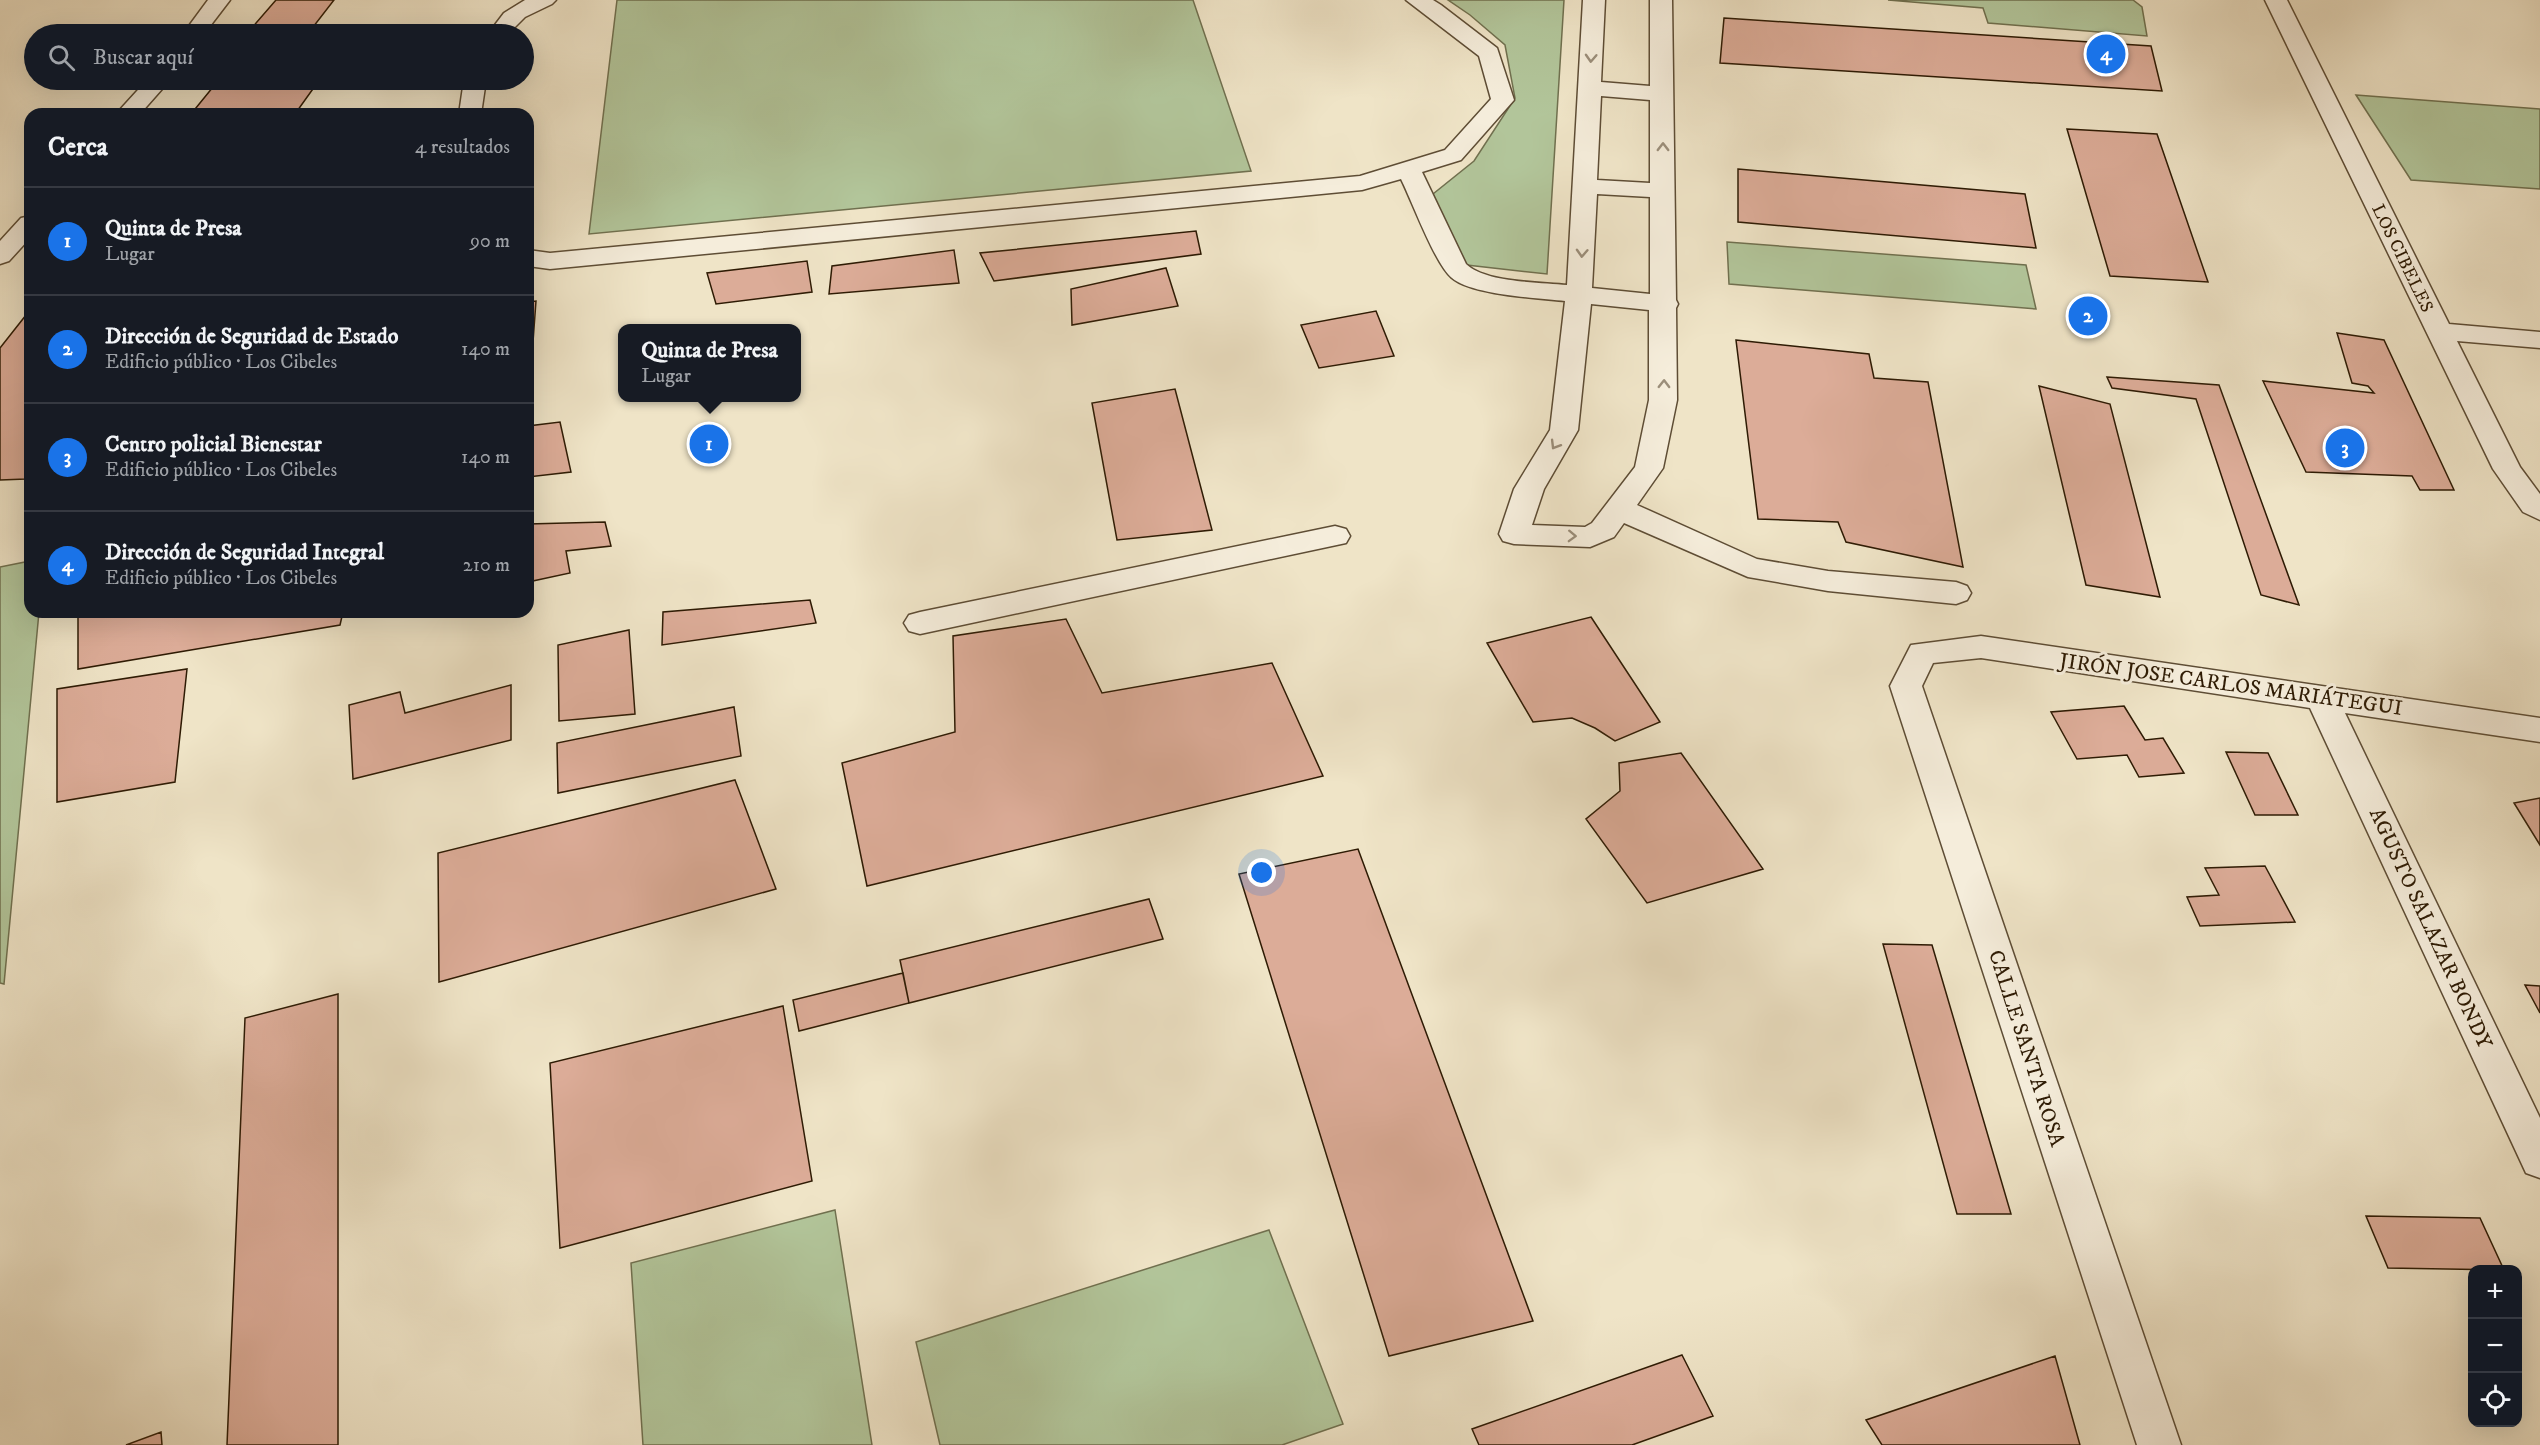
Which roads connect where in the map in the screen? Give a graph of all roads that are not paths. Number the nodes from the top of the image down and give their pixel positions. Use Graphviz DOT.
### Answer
graph roads {
  1 [pos="219,0"];
  2 [pos="545,0"];
  3 [pos="1418,0"];
  4 [pos="1594,0"];
  5 [pos="1661,0"];
  6 [pos="2276,0"];
  7 [pos="201,24"];
  8 [pos="504,24"];
  9 [pos="1590,88"];
  10 [pos="150,90"];
  11 [pos="474,90"];
  12 [pos="1663,94"];
  13 [pos="133,108"];
  14 [pos="471,108"];
  15 [pos="1408,168"];
  16 [pos="1585,186"];
  17 [pos="1663,191"];
  18 [pos="24,230"];
  19 [pos="0,256"];
  20 [pos="534,259"];
  21 [pos="1578,296"];
  22 [pos="1665,304"];
  23 [pos="2440,332"];
  24 [pos="2540,340"];
  25 [pos="1619,509"];
  26 [pos="2540,510"];
  27 [pos="1335,536"];
  28 [pos="1956,593"];
  29 [pos="920,623"];
  30 [pos="1922,653"];
  31 [pos="2321,697"];
  32 [pos="2540,730"];
  33 [pos="2528,1108"];
  34 [pos="2540,1160"];
  35 [pos="2159,1445"];
  1 -- 7 [label="street"];
  2 -- 8 [label="street"];
  3 -- 15 [label="street"];
  4 -- 9 [label="street, one-way"];
  5 -- 12 [label="street"];
  6 -- 23 [label="street, LOS CIBELES"];
  9 -- 12 [label="street"];
  9 -- 16 [label="street"];
  10 -- 13 [label="street"];
  11 -- 14 [label="street"];
  17 -- 12 [label="street, one-way"];
  15 -- 20 [label="street"];
  15 -- 21 [label="street"];
  16 -- 17 [label="street"];
  16 -- 21 [label="street, one-way"];
  17 -- 22 [label="street"];
  18 -- 19 [label="street"];
  21 -- 22 [label="street"];
  21 -- 25 [label="street, one-way"];
  25 -- 22 [label="street, one-way"];
  23 -- 24 [label="street"];
  23 -- 26 [label="street, LOS CIBELES"];
  25 -- 28 [label="street"];
  27 -- 29 [label="street"];
  30 -- 31 [label="street, JIRÓN JOSE CARLOS MARIÁTEGUI"];
  30 -- 35 [label="street, CALLE SANTA ROSA"];
  31 -- 32 [label="street, JIRÓN JOSE CARLOS MARIÁTEGUI"];
  31 -- 33 [label="street, AGUSTO SALAZAR BONDY"];
  33 -- 34 [label="street, AGUSTO SALAZAR BONDY"];
}
